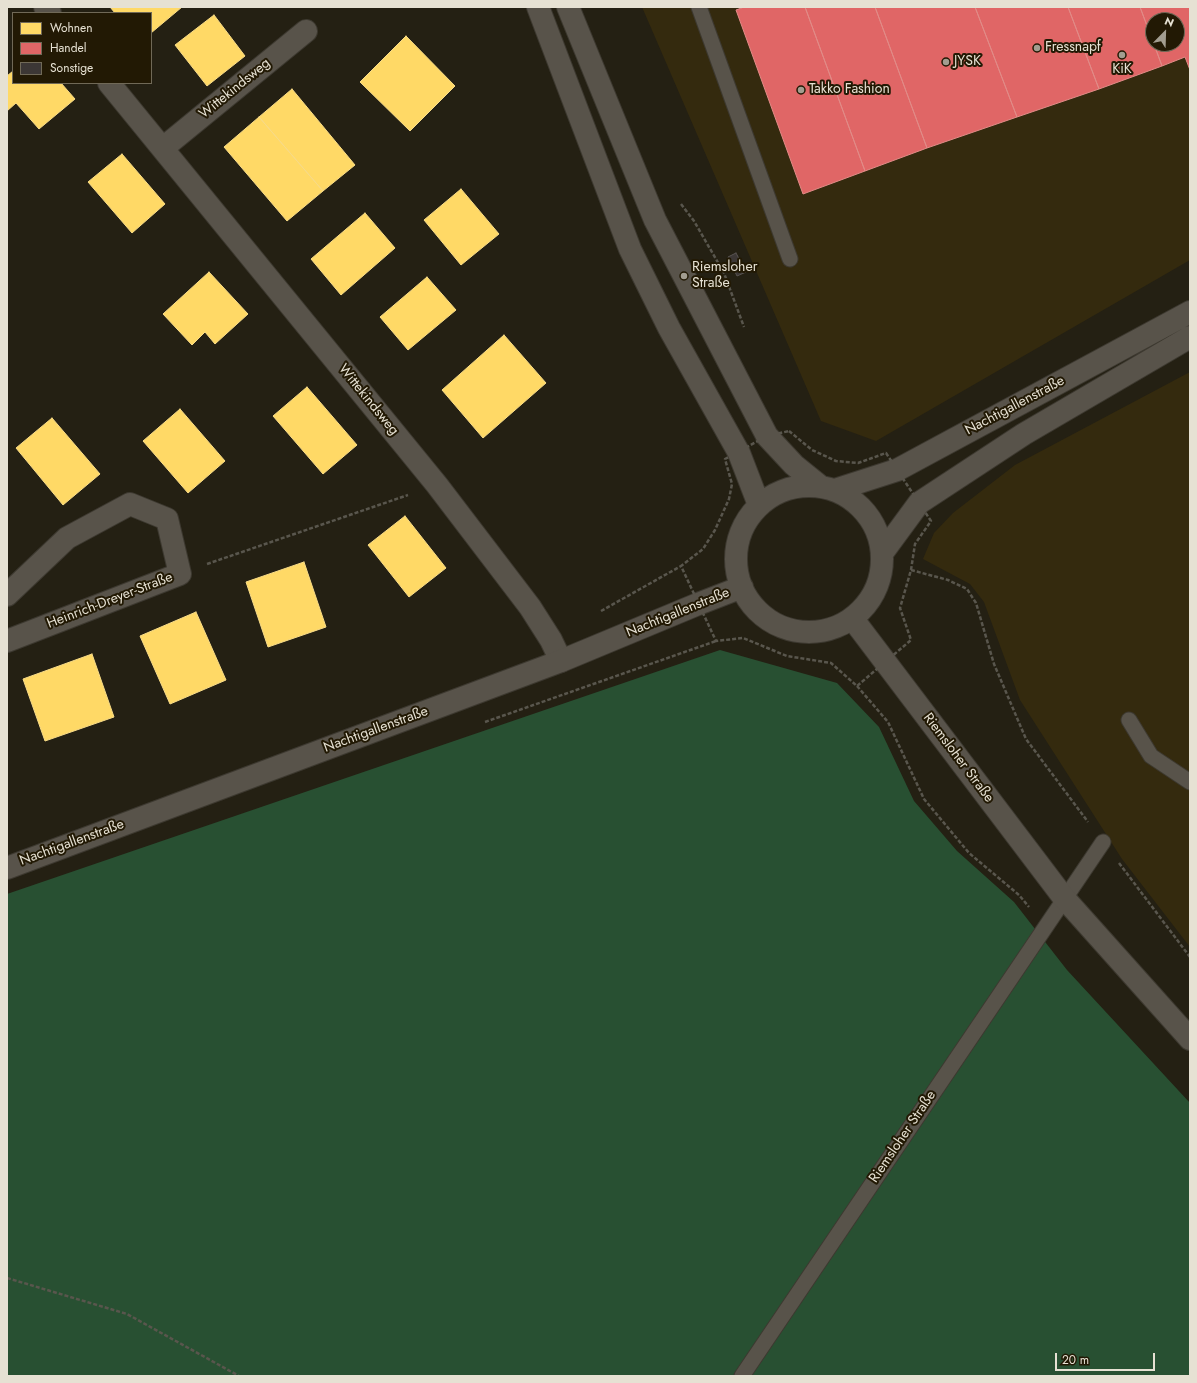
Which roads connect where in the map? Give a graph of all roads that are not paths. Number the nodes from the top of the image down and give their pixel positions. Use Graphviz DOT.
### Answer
graph roads {
  1 [pos="538,7"];
  2 [pos="568,7"];
  3 [pos="699,7"];
  4 [pos="306,31"];
  5 [pos="110,84"];
  6 [pos="163,148"];
  7 [pos="790,259"];
  8 [pos="1190,312"];
  9 [pos="1190,337"];
  10 [pos="828,488"];
  11 [pos="758,505"];
  12 [pos="883,552"];
  13 [pos="742,587"];
  14 [pos="7,595"];
  15 [pos="852,618"];
  16 [pos="7,641"];
  17 [pos="561,661"];
  18 [pos="1129,720"];
  19 [pos="1190,782"];
  20 [pos="1103,842"];
  21 [pos="7,868"];
  22 [pos="1064,898"];
  23 [pos="1190,1039"];
  24 [pos="742,1376"];
  1 -- 11 [label="main road"];
  2 -- 10 [label="main road"];
  3 -- 7 [label="lane"];
  4 -- 6 [label="main road, Wittekindsweg"];
  5 -- 6 [label="main road, Wittekindsweg"];
  6 -- 17 [label="main road, Wittekindsweg"];
  8 -- 10 [label="main road, Nachtigallenstraße"];
  9 -- 12 [label="main road, Nachtigallenstraße"];
  10 -- 11 [label="main road"];
  10 -- 12 [label="main road"];
  11 -- 13 [label="main road"];
  12 -- 15 [label="main road"];
  13 -- 15 [label="main road"];
  13 -- 17 [label="main road, Nachtigallenstraße"];
  14 -- 16 [label="main road, Heinrich-Dreyer-Straße"];
  15 -- 22 [label="main road, Riemsloher Straße"];
  17 -- 21 [label="main road, Nachtigallenstraße"];
  18 -- 19 [label="lane"];
  20 -- 22 [label="lane, Riemsloher Straße"];
  22 -- 23 [label="main road, Riemsloher Straße"];
  22 -- 24 [label="lane, Riemsloher Straße"];
}
